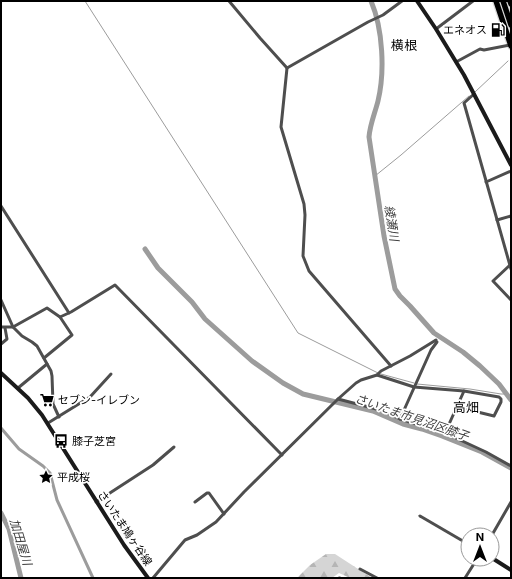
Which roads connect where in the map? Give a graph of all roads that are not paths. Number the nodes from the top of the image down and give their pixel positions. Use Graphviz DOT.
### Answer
graph roads {
  1 [pos="229,1"];
  2 [pos="402,1"];
  3 [pos="417,1"];
  4 [pos="473,1"];
  5 [pos="496,1"];
  6 [pos="503,1"];
  7 [pos="510,1"];
  8 [pos="511,4"];
  9 [pos="511,25"];
  10 [pos="436,29"];
  11 [pos="511,45"];
  12 [pos="456,62"];
  13 [pos="287,68"];
  14 [pos="474,94"];
  15 [pos="511,165"];
  16 [pos="511,171"];
  17 [pos="486,182"];
  18 [pos="1,206"];
  19 [pos="511,216"];
  20 [pos="497,220"];
  21 [pos="510,264"];
  22 [pos="511,269"];
  23 [pos="1,300"];
  24 [pos="511,300"];
  25 [pos="69,313"];
  26 [pos="60,317"];
  27 [pos="1,327"];
  28 [pos="13,327"];
  29 [pos="5,328"];
  30 [pos="1,344"];
  31 [pos="44,358"];
  32 [pos="47,364"];
  33 [pos="391,366"];
  34 [pos="1,373"];
  35 [pos="111,374"];
  36 [pos="378,374"];
  37 [pos="414,387"];
  38 [pos="18,388"];
  39 [pos="464,391"];
  40 [pos="337,400"];
  41 [pos="457,407"];
  42 [pos="59,417"];
  43 [pos="400,419"];
  44 [pos="48,423"];
  45 [pos="445,433"];
  46 [pos="174,447"];
  47 [pos="282,455"];
  48 [pos="511,466"];
  49 [pos="96,502"];
  50 [pos="195,502"];
  51 [pos="511,502"];
  52 [pos="224,514"];
  53 [pos="420,516"];
  54 [pos="497,527"];
  55 [pos="460,539"];
  56 [pos="500,563"];
  57 [pos="472,567"];
  58 [pos="360,569"];
  59 [pos="511,570"];
  60 [pos="148,578"];
  61 [pos="153,578"];
  62 [pos="377,578"];
  63 [pos="465,578"];
  1 -- 13 [label="street"];
  2 -- 13 [label="street"];
  3 -- 10 [label="main road"];
  4 -- 10 [label="street"];
  5 -- 11 [label="highway"];
  6 -- 9 [label="highway"];
  7 -- 8 [label="highway"];
  10 -- 12 [label="main road"];
  11 -- 12 [label="street"];
  12 -- 14 [label="main road"];
  13 -- 33 [label="street"];
  14 -- 15 [label="main road"];
  14 -- 17 [label="street"];
  16 -- 17 [label="street"];
  17 -- 20 [label="street"];
  18 -- 25 [label="street"];
  19 -- 20 [label="street"];
  20 -- 21 [label="street"];
  21 -- 22 [label="street"];
  21 -- 24 [label="street"];
  23 -- 28 [label="street"];
  25 -- 26 [label="street"];
  25 -- 47 [label="street"];
  26 -- 28 [label="street"];
  26 -- 31 [label="street"];
  27 -- 29 [label="street"];
  28 -- 29 [label="street"];
  28 -- 31 [label="street"];
  29 -- 30 [label="street"];
  31 -- 32 [label="street"];
  32 -- 38 [label="street"];
  32 -- 42 [label="street"];
  33 -- 36 [label="street"];
  33 -- 37 [label="street"];
  34 -- 38 [label="main road, さいたま鳩ヶ谷線"];
  35 -- 42 [label="street"];
  36 -- 37 [label="street"];
  36 -- 40 [label="street"];
  37 -- 39 [label="street"];
  37 -- 43 [label="street"];
  38 -- 44 [label="main road, さいたま鳩ヶ谷線"];
  39 -- 41 [label="street"];
  39 -- 41 [label="street"];
  40 -- 43 [label="street"];
  40 -- 47 [label="street"];
  41 -- 45 [label="street"];
  42 -- 44 [label="street"];
  43 -- 45 [label="street"];
  44 -- 49 [label="main road, さいたま鳩ヶ谷線"];
  45 -- 48 [label="street"];
  46 -- 49 [label="street"];
  47 -- 52 [label="street"];
  49 -- 60 [label="main road, さいたま鳩ヶ谷線"];
  50 -- 52 [label="street"];
  51 -- 54 [label="street"];
  52 -- 61 [label="street"];
  53 -- 55 [label="street"];
  56 -- 59 [label="main road"];
  57 -- 63 [label="street"];
  58 -- 62 [label="street"];
}
